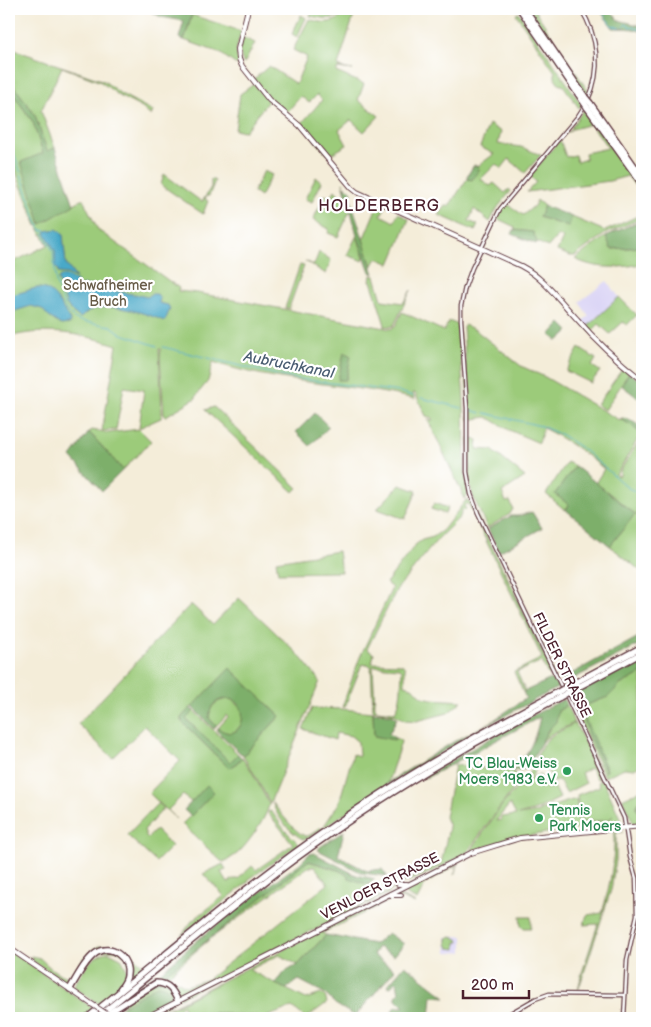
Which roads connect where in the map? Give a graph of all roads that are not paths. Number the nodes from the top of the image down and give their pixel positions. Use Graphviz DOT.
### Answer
graph roads {
  1 [pos="248,9"];
  2 [pos="581,9"];
  3 [pos="524,11"];
  4 [pos="588,105"];
  5 [pos="642,177"];
  6 [pos="642,184"];
  7 [pos="481,248"];
  8 [pos="642,380"];
  9 [pos="642,646"];
  10 [pos="641,654"];
  11 [pos="566,690"];
  12 [pos="559,694"];
  13 [pos="642,826"];
  14 [pos="626,827"];
  15 [pos="398,884"];
  16 [pos="409,884"];
  17 [pos="401,895"];
  18 [pos="386,896"];
  19 [pos="9,948"];
  20 [pos="70,989"];
  21 [pos="116,995"];
  22 [pos="625,995"];
  23 [pos="178,1001"];
  24 [pos="87,1018"];
  25 [pos="96,1018"];
  26 [pos="100,1018"];
  27 [pos="112,1018"];
  28 [pos="145,1018"];
  29 [pos="502,1018"];
  30 [pos="624,1018"];
  1 -- 7 [label="main road"];
  2 -- 7 [label="street, FILDER STRASSE"];
  3 -- 4 [label="highway, bridge"];
  4 -- 5 [label="highway"];
  4 -- 6 [label="highway"];
  7 -- 8 [label="main road"];
  7 -- 14 [label="street, FILDER STRASSE"];
  9 -- 11 [label="highway"];
  10 -- 11 [label="highway"];
  11 -- 12 [label="highway, bridge"];
  12 -- 21 [label="highway"];
  12 -- 25 [label="highway"];
  13 -- 14 [label="main road, VENLOER STRASSE"];
  14 -- 16 [label="main road, VENLOER STRASSE"];
  14 -- 22 [label="street, FILDER STRASSE"];
  15 -- 16 [label="main road"];
  16 -- 18 [label="main road, VENLOER STRASSE"];
  17 -- 18 [label="main road"];
  18 -- 23 [label="main road, VENLOER STRASSE"];
  19 -- 20 [label="main road"];
  20 -- 21 [label="highway"];
  20 -- 27 [label="main road, bridge"];
  21 -- 24 [label="highway"];
  22 -- 29 [label="street"];
  22 -- 30 [label="street, FILDER STRASSE"];
  23 -- 26 [label="highway"];
  23 -- 28 [label="main road, VENLOER STRASSE"];
}
